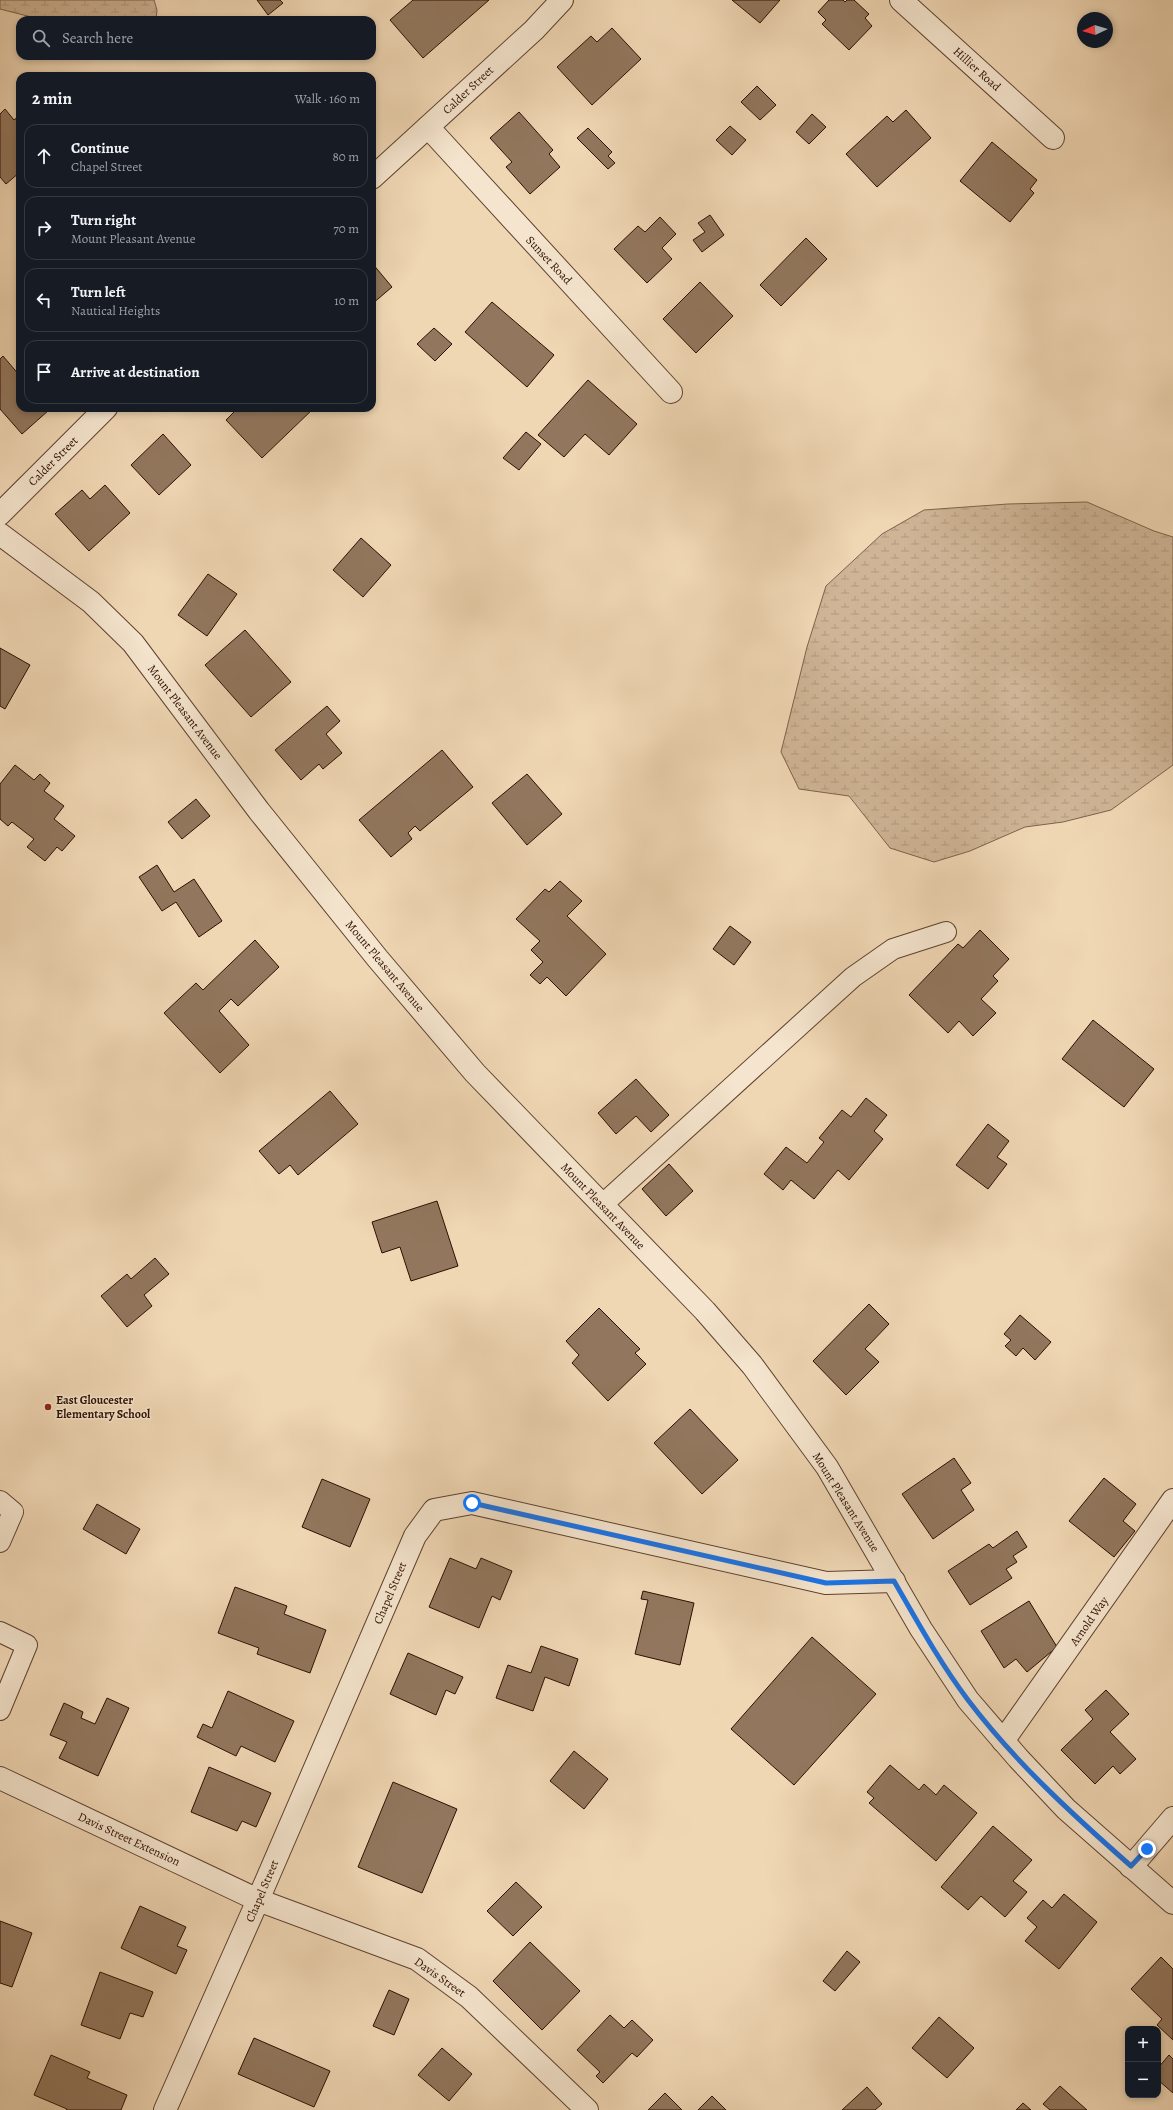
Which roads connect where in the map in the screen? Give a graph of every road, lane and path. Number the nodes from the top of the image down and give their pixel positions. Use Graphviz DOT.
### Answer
graph roads {
  1 [pos="562,0"];
  2 [pos="901,0"];
  3 [pos="428,128"];
  4 [pos="1053,138"];
  5 [pos="376,174"];
  6 [pos="671,392"];
  7 [pos="102,412"];
  8 [pos="0,514"];
  9 [pos="0,534"];
  10 [pos="946,932"];
  11 [pos="602,1205"];
  12 [pos="0,1500"];
  13 [pos="1173,1500"];
  14 [pos="0,1542"];
  15 [pos="894,1581"];
  16 [pos="0,1632"];
  17 [pos="0,1710"];
  18 [pos="1003,1741"];
  19 [pos="0,1778"];
  20 [pos="1173,1818"];
  21 [pos="1131,1866"];
  22 [pos="258,1900"];
  23 [pos="1173,1903"];
  24 [pos="166,2110"];
  25 [pos="586,2110"];
  1 -- 3 [label="street, Calder Street"];
  2 -- 4 [label="street, Hillier Road"];
  3 -- 5 [label="street, Calder Street"];
  3 -- 6 [label="street, Sunset Road"];
  7 -- 8 [label="street, Calder Street"];
  9 -- 11 [label="street, Mount Pleasant Avenue"];
  10 -- 11 [label="lane"];
  11 -- 15 [label="street, Mount Pleasant Avenue"];
  12 -- 14 [label="lane"];
  13 -- 18 [label="street, Arnold Way"];
  15 -- 18 [label="street, Mount Pleasant Avenue"];
  15 -- 22 [label="street, Chapel Street"];
  16 -- 17 [label="lane"];
  18 -- 21 [label="street, Mount Pleasant Avenue"];
  19 -- 22 [label="street, Davis Street Extension"];
  20 -- 21 [label="street"];
  21 -- 23 [label="street, Mount Pleasant Avenue"];
  22 -- 24 [label="street, Chapel Street"];
  22 -- 25 [label="street, Davis Street"];
}
